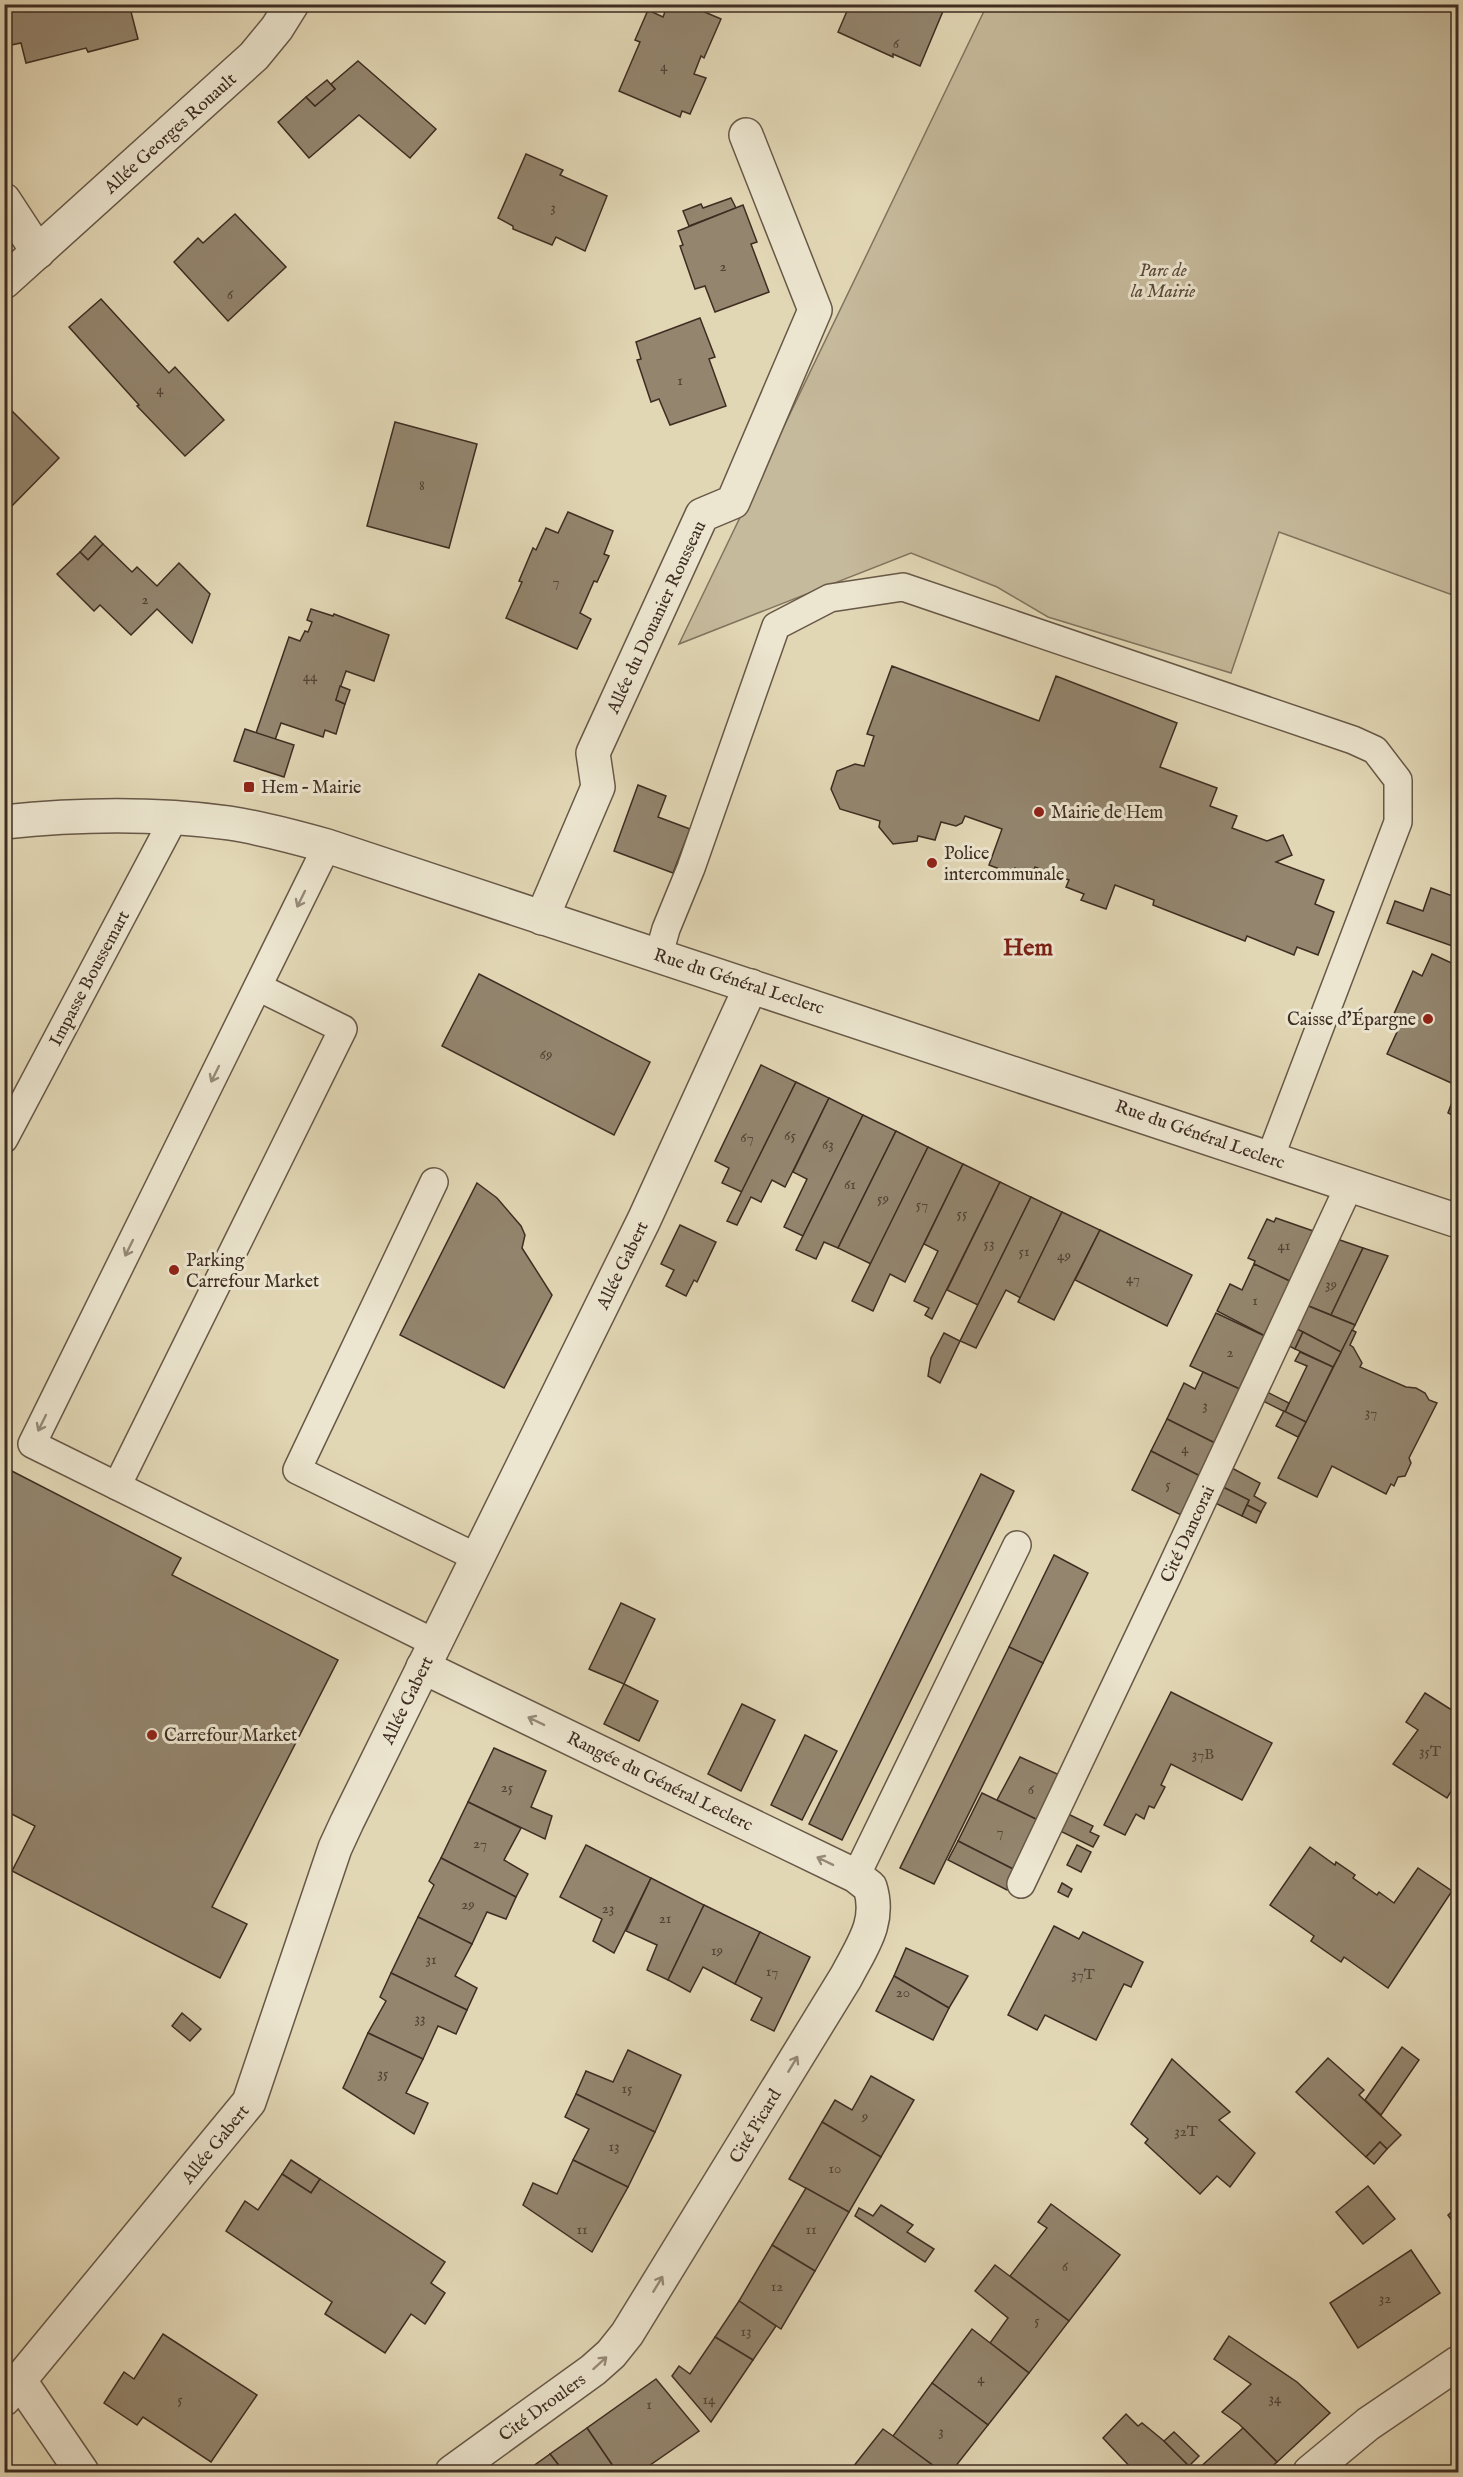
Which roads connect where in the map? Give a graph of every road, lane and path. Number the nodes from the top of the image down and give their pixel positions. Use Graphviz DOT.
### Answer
graph roads {
  1 [pos="292,4"];
  2 [pos="746,135"];
  3 [pos="4,200"];
  4 [pos="38,252"];
  5 [pos="4,282"];
  6 [pos="174,818"];
  7 [pos="4,822"];
  8 [pos="327,846"];
  9 [pos="542,918"];
  10 [pos="659,954"];
  11 [pos="751,986"];
  12 [pos="258,987"];
  13 [pos="4,1139"];
  14 [pos="1270,1158"];
  15 [pos="435,1182"];
  16 [pos="1350,1184"];
  17 [pos="1458,1221"];
  18 [pos="117,1486"];
  19 [pos="1017,1545"];
  20 [pos="476,1557"];
  21 [pos="429,1655"];
  22 [pos="856,1876"];
  23 [pos="1021,1884"];
  24 [pos="875,1913"];
  25 [pos="627,2334"];
  26 [pos="1458,2363"];
  27 [pos="12,2390"];
  28 [pos="82,2472"];
  29 [pos="452,2472"];
  30 [pos="1310,2472"];
  1 -- 4 [label="street, Allée Georges Rouault"];
  2 -- 9 [label="street, Allée du Douanier Rousseau"];
  3 -- 4 [label="street"];
  4 -- 5 [label="street, Allée Georges Rouault"];
  6 -- 7 [label="street, Rue du Général Leclerc"];
  6 -- 8 [label="street, Rue du Général Leclerc"];
  6 -- 13 [label="lane, Impasse Boussemart"];
  8 -- 9 [label="street, Rue du Général Leclerc"];
  8 -- 12 [label="lane, one-way"];
  9 -- 10 [label="street, Rue du Général Leclerc"];
  10 -- 11 [label="street, Rue du Général Leclerc"];
  10 -- 14 [label="lane"];
  11 -- 14 [label="street, Rue du Général Leclerc"];
  11 -- 20 [label="street, Allée Gabert"];
  12 -- 18 [label="lane"];
  12 -- 18 [label="lane, one-way"];
  14 -- 16 [label="street, Rue du Général Leclerc"];
  15 -- 20 [label="lane"];
  16 -- 17 [label="street, Rue du Général Leclerc"];
  16 -- 23 [label="lane, Cité Dancorai"];
  18 -- 21 [label="lane"];
  19 -- 22 [label="lane"];
  20 -- 21 [label="street, Allée Gabert"];
  22 -- 21 [label="street, Rangée du Général Leclerc, one-way"];
  21 -- 27 [label="street, Allée Gabert"];
  22 -- 24 [label="street, Rangée du Général Leclerc"];
  25 -- 24 [label="street, Cité Picard, one-way"];
  29 -- 25 [label="street, Cité Droulers, one-way"];
  26 -- 30 [label="street"];
  27 -- 28 [label="street, Allée Gabert"];
}
